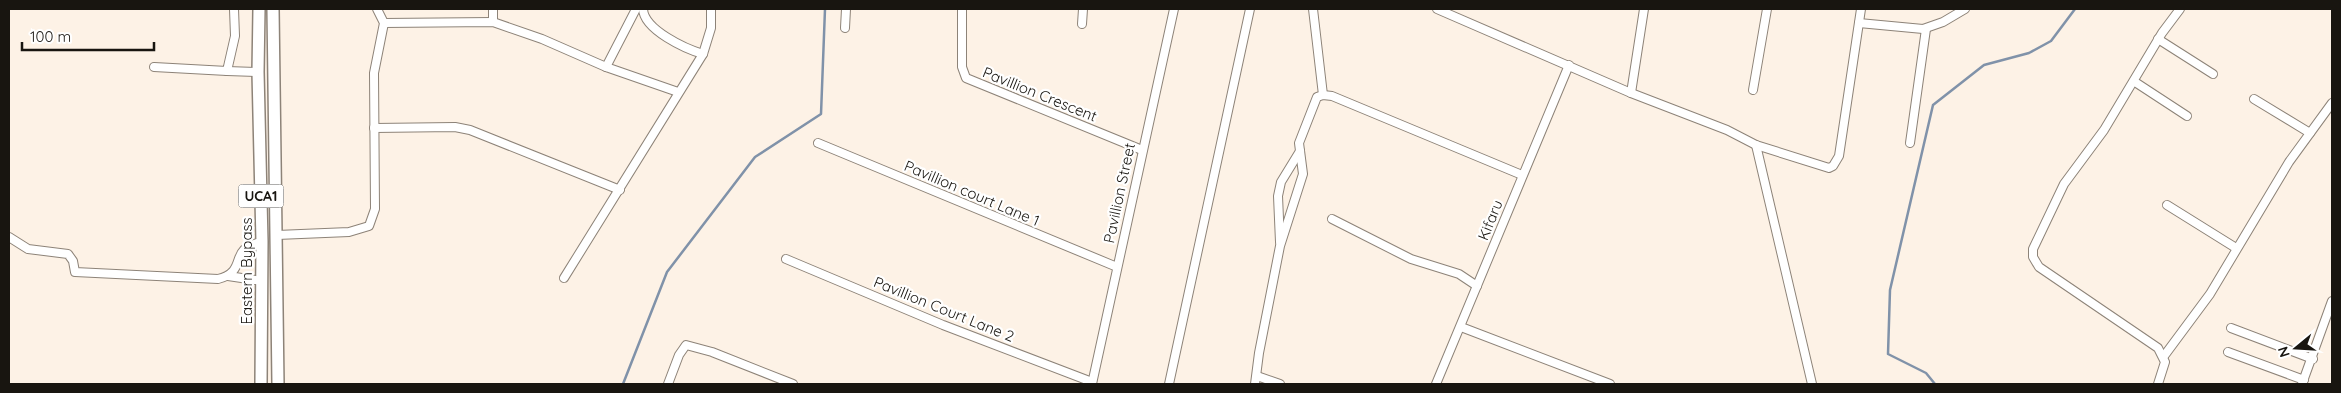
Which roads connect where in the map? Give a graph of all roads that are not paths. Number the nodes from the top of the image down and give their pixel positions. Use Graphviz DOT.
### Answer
graph roads {
  1 [pos="234,9"];
  2 [pos="259,9"];
  3 [pos="273,9"];
  4 [pos="378,9"];
  5 [pos="493,9"];
  6 [pos="636,9"];
  7 [pos="643,9"];
  8 [pos="711,9"];
  9 [pos="846,9"];
  10 [pos="962,9"];
  11 [pos="1083,9"];
  12 [pos="1174,9"];
  13 [pos="1250,9"];
  14 [pos="1313,9"];
  15 [pos="1437,9"];
  16 [pos="1644,9"];
  17 [pos="1767,9"];
  18 [pos="1862,9"];
  19 [pos="1965,9"];
  20 [pos="2180,9"];
  21 [pos="493,22"];
  22 [pos="384,23"];
  23 [pos="1082,24"];
  24 [pos="1859,24"];
  25 [pos="845,28"];
  26 [pos="1926,29"];
  27 [pos="2158,39"];
  28 [pos="703,54"];
  29 [pos="1569,65"];
  30 [pos="154,67"];
  31 [pos="606,67"];
  32 [pos="227,70"];
  33 [pos="258,72"];
  34 [pos="2213,74"];
  35 [pos="2134,82"];
  36 [pos="1753,90"];
  37 [pos="678,92"];
  38 [pos="1631,92"];
  39 [pos="1323,95"];
  40 [pos="2254,99"];
  41 [pos="2332,103"];
  42 [pos="2187,116"];
  43 [pos="374,128"];
  44 [pos="2310,133"];
  45 [pos="818,143"];
  46 [pos="1910,143"];
  47 [pos="1756,145"];
  48 [pos="1142,150"];
  49 [pos="1300,151"];
  50 [pos="1522,175"];
  51 [pos="620,190"];
  52 [pos="2167,205"];
  53 [pos="1332,219"];
  54 [pos="276,235"];
  55 [pos="9,237"];
  56 [pos="262,242"];
  57 [pos="1280,246"];
  58 [pos="2236,248"];
  59 [pos="786,259"];
  60 [pos="1117,267"];
  61 [pos="228,276"];
  62 [pos="564,278"];
  63 [pos="262,281"];
  64 [pos="1476,286"];
  65 [pos="2332,301"];
  66 [pos="1461,327"];
  67 [pos="2231,328"];
  68 [pos="2228,352"];
  69 [pos="2164,356"];
  70 [pos="2313,359"];
  71 [pos="1257,376"];
  72 [pos="2303,382"];
  73 [pos="1092,383"];
  74 [pos="261,384"];
  75 [pos="278,384"];
  76 [pos="668,384"];
  77 [pos="794,384"];
  78 [pos="1169,384"];
  79 [pos="1255,384"];
  80 [pos="1280,384"];
  81 [pos="1436,384"];
  82 [pos="1610,384"];
  83 [pos="1812,384"];
  84 [pos="2158,384"];
  1 -- 32 [label="street"];
  2 -- 33 [label="main road, Eastern Bypass / UCA1"];
  3 -- 54 [label="main road, Eastern Bypass"];
  4 -- 22 [label="street"];
  5 -- 21 [label="street"];
  6 -- 31 [label="street"];
  7 -- 28 [label="street"];
  8 -- 28 [label="street"];
  9 -- 25 [label="street"];
  10 -- 48 [label="street, Pavillion Crescent"];
  11 -- 23 [label="street"];
  12 -- 48 [label="street, Pavillion Street"];
  13 -- 78 [label="street"];
  14 -- 39 [label="street"];
  15 -- 29 [label="street"];
  16 -- 38 [label="street"];
  17 -- 36 [label="street"];
  18 -- 24 [label="street"];
  19 -- 26 [label="street"];
  20 -- 27 [label="street"];
  21 -- 22 [label="street"];
  21 -- 31 [label="street"];
  22 -- 43 [label="street"];
  24 -- 26 [label="street"];
  24 -- 47 [label="street"];
  26 -- 46 [label="street"];
  27 -- 34 [label="street"];
  27 -- 35 [label="street"];
  28 -- 37 [label="street"];
  29 -- 38 [label="street"];
  29 -- 50 [label="street, Kifaru"];
  30 -- 32 [label="street"];
  31 -- 37 [label="street"];
  32 -- 33 [label="street"];
  33 -- 56 [label="main road, Eastern Bypass / UCA1"];
  35 -- 42 [label="street"];
  35 -- 69 [label="street"];
  37 -- 51 [label="street"];
  38 -- 47 [label="street"];
  39 -- 49 [label="street"];
  39 -- 50 [label="street"];
  40 -- 44 [label="street"];
  41 -- 44 [label="street"];
  43 -- 51 [label="street"];
  43 -- 54 [label="street"];
  44 -- 58 [label="street"];
  45 -- 60 [label="street, Pavillion court Lane 1"];
  47 -- 83 [label="street"];
  48 -- 60 [label="street, Pavillion Street"];
  49 -- 57 [label="street"];
  49 -- 57 [label="street"];
  50 -- 64 [label="street, Kifaru"];
  51 -- 62 [label="street"];
  52 -- 58 [label="street"];
  53 -- 64 [label="street"];
  54 -- 75 [label="main road, Eastern Bypass"];
  55 -- 61 [label="street"];
  56 -- 61 [label="street"];
  56 -- 63 [label="main road, Eastern Bypass / UCA1"];
  57 -- 71 [label="street"];
  58 -- 69 [label="street"];
  59 -- 73 [label="street, Pavillion Court Lane 2"];
  60 -- 73 [label="street, Pavillion Street"];
  61 -- 63 [label="street"];
  63 -- 74 [label="main road, Eastern Bypass / UCA1"];
  64 -- 66 [label="street, Kifaru"];
  65 -- 70 [label="street"];
  66 -- 81 [label="street, Kifaru"];
  66 -- 82 [label="street"];
  67 -- 70 [label="street"];
  68 -- 72 [label="street"];
  69 -- 84 [label="street"];
  70 -- 72 [label="street"];
  71 -- 79 [label="street"];
  71 -- 80 [label="street"];
  76 -- 77 [label="street"];
}
